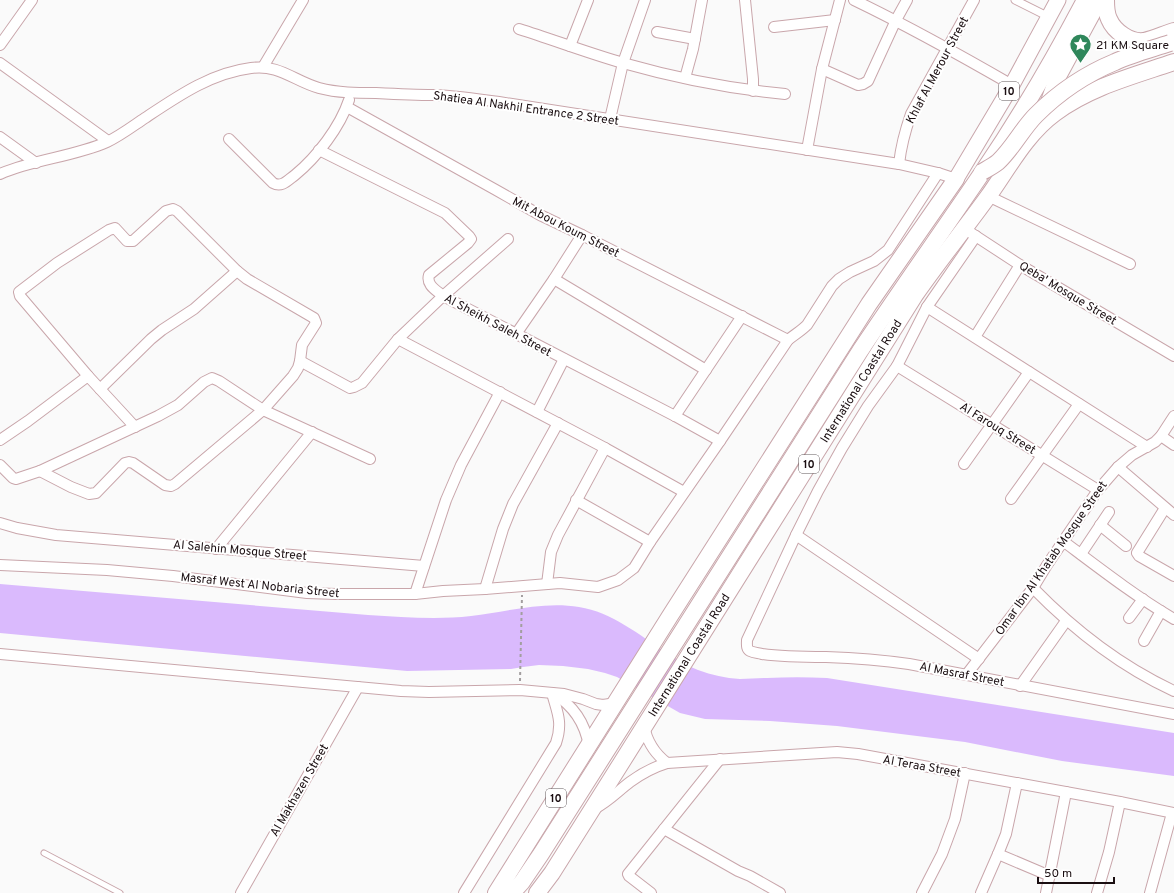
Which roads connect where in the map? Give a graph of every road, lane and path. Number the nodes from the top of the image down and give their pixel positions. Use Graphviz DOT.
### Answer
graph roads {
  1 [pos="32,0"];
  2 [pos="302,0"];
  3 [pos="588,0"];
  4 [pos="702,0"];
  5 [pos="745,0"];
  6 [pos="840,0"];
  7 [pos="854,0"];
  8 [pos="907,0"];
  9 [pos="974,0"];
  10 [pos="1015,0"];
  11 [pos="1058,0"];
  12 [pos="1085,0"];
  13 [pos="1100,0"];
  14 [pos="1106,0"];
  15 [pos="643,1"];
  16 [pos="1049,17"];
  17 [pos="835,20"];
  18 [pos="896,20"];
  19 [pos="774,27"];
  20 [pos="519,28"];
  21 [pos="657,32"];
  22 [pos="694,39"];
  23 [pos="1173,39"];
  24 [pos="0,45"];
  25 [pos="570,46"];
  26 [pos="947,48"];
  27 [pos="1174,62"];
  28 [pos="0,63"];
  29 [pos="623,63"];
  30 [pos="263,67"];
  31 [pos="822,69"];
  32 [pos="686,78"];
  33 [pos="1012,86"];
  34 [pos="753,91"];
  35 [pos="352,93"];
  36 [pos="785,94"];
  37 [pos="347,107"];
  38 [pos="610,119"];
  39 [pos="1044,122"];
  40 [pos="0,137"];
  41 [pos="229,139"];
  42 [pos="108,141"];
  43 [pos="319,150"];
  44 [pos="807,150"];
  45 [pos="36,162"];
  46 [pos="899,164"];
  47 [pos="982,172"];
  48 [pos="938,173"];
  49 [pos="0,174"];
  50 [pos="956,179"];
  51 [pos="988,196"];
  52 [pos="970,232"];
  53 [pos="582,235"];
  54 [pos="508,239"];
  55 [pos="1130,264"];
  56 [pos="1020,265"];
  57 [pos="237,271"];
  58 [pos="554,279"];
  59 [pos="443,296"];
  60 [pos="927,307"];
  61 [pos="742,316"];
  62 [pos="516,334"];
  63 [pos="975,338"];
  64 [pos="398,339"];
  65 [pos="788,340"];
  66 [pos="1174,356"];
  67 [pos="564,359"];
  68 [pos="300,361"];
  69 [pos="897,366"];
  70 [pos="706,370"];
  71 [pos="1029,372"];
  72 [pos="88,376"];
  73 [pos="100,389"];
  74 [pos="500,392"];
  75 [pos="1079,404"];
  76 [pos="263,410"];
  77 [pos="537,412"];
  78 [pos="676,416"];
  79 [pos="1174,416"];
  80 [pos="558,423"];
  81 [pos="992,425"];
  82 [pos="135,427"];
  83 [pos="312,432"];
  84 [pos="1161,436"];
  85 [pos="0,440"];
  86 [pos="720,440"];
  87 [pos="1174,445"];
  88 [pos="1146,447"];
  89 [pos="605,448"];
  90 [pos="1042,456"];
  91 [pos="370,459"];
  92 [pos="964,464"];
  93 [pos="0,465"];
  94 [pos="1118,467"];
  95 [pos="40,471"];
  96 [pos="1098,490"];
  97 [pos="684,492"];
  98 [pos="1011,499"];
  99 [pos="576,500"];
  100 [pos="1165,508"];
  101 [pos="1109,512"];
  102 [pos="1174,515"];
  103 [pos="0,523"];
  104 [pos="1100,525"];
  105 [pos="796,535"];
  106 [pos="1063,541"];
  107 [pos="650,542"];
  108 [pos="1126,546"];
  109 [pos="216,549"];
  110 [pos="1081,554"];
  111 [pos="0,565"];
  112 [pos="424,566"];
  113 [pos="1174,576"];
  114 [pos="547,584"];
  115 [pos="1033,588"];
  116 [pos="485,589"];
  117 [pos="415,594"];
  118 [pos="1143,599"];
  119 [pos="522,604"];
  120 [pos="1161,611"];
  121 [pos="1129,618"];
  122 [pos="1174,619"];
  123 [pos="1066,621"];
  124 [pos="1144,641"];
  125 [pos="0,654"];
  126 [pos="979,659"];
  127 [pos="967,674"];
  128 [pos="520,680"];
  129 [pos="1020,686"];
  130 [pos="358,687"];
  131 [pos="1174,691"];
  132 [pos="552,693"];
  133 [pos="616,703"];
  134 [pos="1174,714"];
  135 [pos="644,726"];
  136 [pos="589,746"];
  137 [pos="720,759"];
  138 [pos="667,763"];
  139 [pos="965,774"];
  140 [pos="1017,783"];
  141 [pos="1066,792"];
  142 [pos="1120,802"];
  143 [pos="591,811"];
  144 [pos="1173,813"];
  145 [pos="664,829"];
  146 [pos="44,853"];
  147 [pos="998,854"];
  148 [pos="1050,876"];
  149 [pos="120,893"];
  150 [pos="241,893"];
  151 [pos="464,893"];
  152 [pos="496,893"];
  153 [pos="512,893"];
  154 [pos="537,893"];
  155 [pos="651,893"];
  156 [pos="780,893"];
  157 [pos="922,893"];
  158 [pos="981,893"];
  159 [pos="1046,893"];
  160 [pos="1097,893"];
  161 [pos="1150,893"];
  1 -- 24 [label="street"];
  2 -- 30 [label="street"];
  3 -- 25 [label="street"];
  4 -- 22 [label="street"];
  5 -- 34 [label="street"];
  6 -- 17 [label="street"];
  7 -- 18 [label="street"];
  8 -- 18 [label="street"];
  9 -- 26 [label="street, Khlaf Al Merour Street"];
  10 -- 16 [label="street"];
  11 -- 16 [label="main road, 10"];
  12 -- 47 [label="highway"];
  13 -- 39 [label="main road"];
  14 -- 23 [label="highway"];
  15 -- 29 [label="street"];
  16 -- 33 [label="main road, 10"];
  17 -- 19 [label="street"];
  17 -- 31 [label="street"];
  18 -- 26 [label="street"];
  18 -- 31 [label="street"];
  20 -- 25 [label="street"];
  21 -- 22 [label="street"];
  22 -- 32 [label="street"];
  23 -- 47 [label="highway, bridge"];
  25 -- 29 [label="street"];
  26 -- 33 [label="street"];
  26 -- 46 [label="street, Khlaf Al Merour Street"];
  27 -- 39 [label="highway, International Coastal Road / 10"];
  28 -- 42 [label="street"];
  29 -- 32 [label="street"];
  29 -- 38 [label="street"];
  30 -- 35 [label="street, Shatiea Al Nakhil Entrance 2 Street"];
  30 -- 42 [label="street, Shatiea Al Nakhil Entrance 2 Street"];
  31 -- 44 [label="street"];
  32 -- 34 [label="street"];
  33 -- 50 [label="main road, 10"];
  34 -- 36 [label="street"];
  35 -- 37 [label="street"];
  35 -- 38 [label="street, Shatiea Al Nakhil Entrance 2 Street"];
  37 -- 43 [label="street"];
  37 -- 53 [label="street, Mit Abou Koum Street"];
  38 -- 44 [label="street, Shatiea Al Nakhil Entrance 2 Street"];
  39 -- 51 [label="highway, International Coastal Road / 10"];
  40 -- 45 [label="street"];
  41 -- 43 [label="street"];
  42 -- 45 [label="street, Shatiea Al Nakhil Entrance 2 Street"];
  43 -- 59 [label="street, Al Sheikh Saleh Street"];
  44 -- 46 [label="street, Shatiea Al Nakhil Entrance 2 Street"];
  45 -- 49 [label="street, Shatiea Al Nakhil Entrance 2 Street"];
  46 -- 48 [label="street, Shatiea Al Nakhil Entrance 2 Street"];
  47 -- 153 [label="highway"];
  48 -- 50 [label="street, Shatiea Al Nakhil Entrance 2 Street"];
  48 -- 65 [label="street"];
  50 -- 133 [label="highway, 10"];
  51 -- 52 [label="highway, International Coastal Road / 10"];
  51 -- 55 [label="street"];
  52 -- 56 [label="street, Qeba' Mosque Street"];
  52 -- 60 [label="street"];
  52 -- 135 [label="highway, International Coastal Road / 10"];
  53 -- 58 [label="street"];
  53 -- 61 [label="street, Mit Abou Koum Street"];
  54 -- 59 [label="street"];
  56 -- 63 [label="street"];
  56 -- 66 [label="street, Qeba' Mosque Street"];
  57 -- 68 [label="street"];
  57 -- 72 [label="street"];
  57 -- 73 [label="street"];
  58 -- 62 [label="street"];
  58 -- 70 [label="street"];
  59 -- 62 [label="street, Al Sheikh Saleh Street"];
  59 -- 64 [label="street"];
  60 -- 63 [label="street"];
  60 -- 69 [label="street"];
  61 -- 65 [label="street, Mit Abou Koum Street"];
  61 -- 70 [label="street"];
  62 -- 67 [label="street, Al Sheikh Saleh Street"];
  63 -- 71 [label="street"];
  64 -- 68 [label="street"];
  64 -- 74 [label="street"];
  65 -- 86 [label="street"];
  67 -- 77 [label="street"];
  67 -- 78 [label="street, Al Sheikh Saleh Street"];
  68 -- 76 [label="street"];
  69 -- 81 [label="street, Al Farouq Street"];
  69 -- 105 [label="street"];
  70 -- 78 [label="street"];
  71 -- 75 [label="street"];
  71 -- 81 [label="street"];
  72 -- 73 [label="street"];
  72 -- 85 [label="street"];
  73 -- 82 [label="street"];
  74 -- 77 [label="street"];
  74 -- 112 [label="street"];
  75 -- 88 [label="street"];
  75 -- 90 [label="street"];
  76 -- 82 [label="street"];
  76 -- 83 [label="street"];
  76 -- 95 [label="street"];
  77 -- 80 [label="street"];
  78 -- 86 [label="street, Al Sheikh Saleh Street"];
  79 -- 84 [label="street, Omar Ibn Al Khatab Mosque Street"];
  80 -- 89 [label="street"];
  80 -- 116 [label="street"];
  81 -- 90 [label="street, Al Farouq Street"];
  81 -- 92 [label="street"];
  82 -- 95 [label="street"];
  83 -- 91 [label="street"];
  83 -- 109 [label="street"];
  84 -- 87 [label="street"];
  84 -- 88 [label="street, Omar Ibn Al Khatab Mosque Street"];
  86 -- 97 [label="street"];
  88 -- 94 [label="street, Omar Ibn Al Khatab Mosque Street"];
  89 -- 97 [label="street"];
  89 -- 99 [label="street"];
  90 -- 96 [label="street, Al Farouq Street"];
  90 -- 98 [label="street"];
  93 -- 95 [label="street"];
  94 -- 96 [label="street, Omar Ibn Al Khatab Mosque Street"];
  94 -- 100 [label="street"];
  96 -- 106 [label="street, Omar Ibn Al Khatab Mosque Street"];
  97 -- 107 [label="street"];
  99 -- 107 [label="street"];
  99 -- 114 [label="street"];
  100 -- 102 [label="street"];
  100 -- 113 [label="street"];
  101 -- 104 [label="street"];
  103 -- 109 [label="street, Al Salehin Mosque Street"];
  104 -- 108 [label="street"];
  104 -- 110 [label="street"];
  105 -- 126 [label="street"];
  105 -- 127 [label="street, Al Masraf Street"];
  106 -- 110 [label="street"];
  106 -- 115 [label="street, Omar Ibn Al Khatab Mosque Street"];
  107 -- 114 [label="street, Masraf West Al Nobaria Street"];
  109 -- 112 [label="street, Al Salehin Mosque Street"];
  110 -- 118 [label="street"];
  111 -- 117 [label="street, Masraf West Al Nobaria Street"];
  112 -- 117 [label="street"];
  114 -- 116 [label="street, Masraf West Al Nobaria Street"];
  115 -- 123 [label="street"];
  115 -- 126 [label="street, Omar Ibn Al Khatab Mosque Street"];
  116 -- 117 [label="street, Masraf West Al Nobaria Street"];
  118 -- 120 [label="street"];
  118 -- 121 [label="street"];
  119 -- 128 [label="path"];
  120 -- 122 [label="street"];
  120 -- 124 [label="street"];
  123 -- 129 [label="street"];
  123 -- 131 [label="street"];
  125 -- 130 [label="street"];
  126 -- 127 [label="street, Omar Ibn Al Khatab Mosque Street"];
  127 -- 129 [label="street, Al Masraf Street"];
  129 -- 134 [label="street, Al Masraf Street"];
  130 -- 132 [label="street"];
  130 -- 150 [label="street, Al Makhazen Street"];
  132 -- 133 [label="street"];
  132 -- 136 [label="street"];
  132 -- 151 [label="street"];
  133 -- 136 [label="highway, 10"];
  135 -- 138 [label="street"];
  135 -- 143 [label="highway, International Coastal Road / 10"];
  136 -- 152 [label="highway, 10"];
  137 -- 138 [label="street, Al Teraa Street"];
  137 -- 139 [label="street, Al Teraa Street"];
  137 -- 145 [label="street"];
  138 -- 143 [label="street, Al Teraa Street"];
  139 -- 140 [label="street, Al Teraa Street"];
  139 -- 157 [label="street"];
  140 -- 141 [label="street, Al Teraa Street"];
  140 -- 147 [label="street"];
  141 -- 142 [label="street, Al Teraa Street"];
  141 -- 148 [label="street"];
  142 -- 144 [label="street, Al Teraa Street"];
  142 -- 160 [label="street"];
  143 -- 154 [label="highway, International Coastal Road / 10"];
  144 -- 161 [label="street"];
  145 -- 155 [label="street"];
  145 -- 156 [label="street"];
  146 -- 149 [label="lane"];
  147 -- 148 [label="street"];
  147 -- 158 [label="street"];
  148 -- 159 [label="street"];
}
